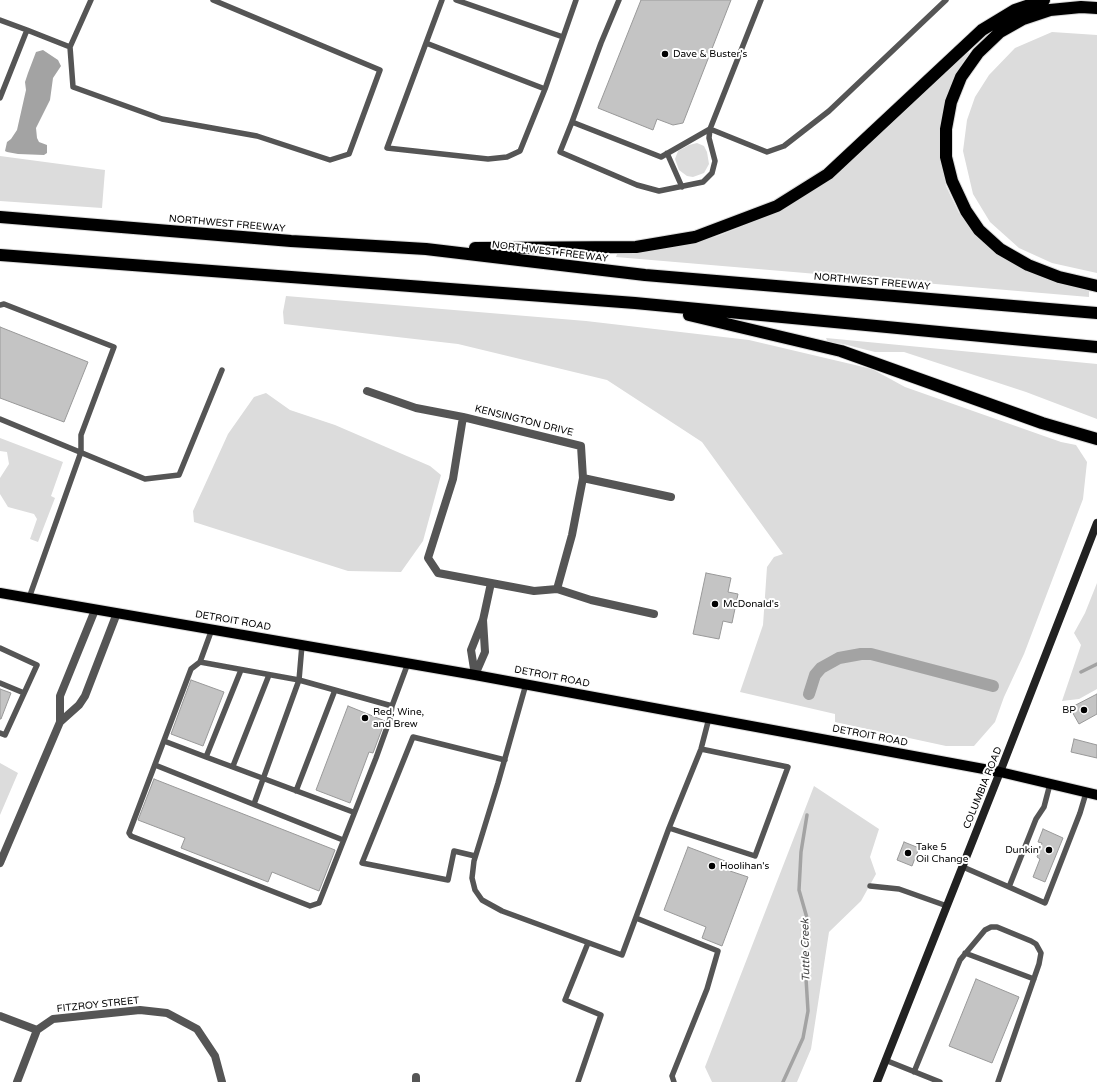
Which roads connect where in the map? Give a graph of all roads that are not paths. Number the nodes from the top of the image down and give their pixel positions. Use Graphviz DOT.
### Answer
graph roads {
  1 [pos="91,0"];
  2 [pos="213,0"];
  3 [pos="442,0"];
  4 [pos="456,0"];
  5 [pos="576,0"];
  6 [pos="619,0"];
  7 [pos="761,0"];
  8 [pos="946,0"];
  9 [pos="1044,0"];
  10 [pos="1097,8"];
  11 [pos="0,20"];
  12 [pos="27,30"];
  13 [pos="563,37"];
  14 [pos="426,43"];
  15 [pos="70,47"];
  16 [pos="545,89"];
  17 [pos="0,98"];
  18 [pos="572,122"];
  19 [pos="710,129"];
  20 [pos="667,153"];
  21 [pos="682,187"];
  22 [pos="0,217"];
  23 [pos="426,249"];
  24 [pos="0,255"];
  25 [pos="1097,286"];
  26 [pos="635,303"];
  27 [pos="0,305"];
  28 [pos="1097,313"];
  29 [pos="1097,347"];
  30 [pos="222,370"];
  31 [pos="367,391"];
  32 [pos="463,417"];
  33 [pos="0,419"];
  34 [pos="1097,439"];
  35 [pos="81,452"];
  36 [pos="583,478"];
  37 [pos="671,497"];
  38 [pos="1097,523"];
  39 [pos="491,583"];
  40 [pos="557,590"];
  41 [pos="0,593"];
  42 [pos="28,598"];
  43 [pos="95,610"];
  44 [pos="117,613"];
  45 [pos="654,614"];
  46 [pos="483,620"];
  47 [pos="212,629"];
  48 [pos="302,645"];
  49 [pos="0,648"];
  50 [pos="200,662"];
  51 [pos="408,663"];
  52 [pos="241,670"];
  53 [pos="268,675"];
  54 [pos="475,675"];
  55 [pos="299,680"];
  56 [pos="0,683"];
  57 [pos="526,684"];
  58 [pos="335,690"];
  59 [pos="24,693"];
  60 [pos="392,706"];
  61 [pos="709,718"];
  62 [pos="60,722"];
  63 [pos="0,733"];
  64 [pos="164,741"];
  65 [pos="701,749"];
  66 [pos="206,757"];
  67 [pos="505,760"];
  68 [pos="155,765"];
  69 [pos="233,766"];
  70 [pos="1000,772"];
  71 [pos="265,778"];
  72 [pos="1050,784"];
  73 [pos="296,791"];
  74 [pos="1086,793"];
  75 [pos="1097,795"];
  76 [pos="254,804"];
  77 [pos="353,812"];
  78 [pos="668,828"];
  79 [pos="342,840"];
  80 [pos="475,856"];
  81 [pos="0,862"];
  82 [pos="963,867"];
  83 [pos="870,886"];
  84 [pos="1009,887"];
  85 [pos="947,906"];
  86 [pos="636,918"];
  87 [pos="588,943"];
  88 [pos="965,953"];
  89 [pos="1034,979"];
  90 [pos="0,1016"];
  91 [pos="37,1030"];
  92 [pos="885,1060"];
  93 [pos="914,1072"];
  94 [pos="17,1082"];
  95 [pos="222,1082"];
  96 [pos="578,1082"];
  97 [pos="674,1082"];
  98 [pos="877,1082"];
  99 [pos="940,1082"];
  100 [pos="998,1082"];
  1 -- 15 [label="lane"];
  2 -- 15 [label="lane"];
  3 -- 14 [label="lane"];
  4 -- 13 [label="lane"];
  5 -- 13 [label="lane"];
  6 -- 18 [label="lane"];
  7 -- 19 [label="lane"];
  8 -- 19 [label="lane"];
  9 -- 23 [label="highway"];
  10 -- 25 [label="highway"];
  11 -- 12 [label="lane"];
  12 -- 15 [label="lane"];
  12 -- 17 [label="lane"];
  13 -- 16 [label="lane"];
  14 -- 16 [label="lane"];
  14 -- 16 [label="lane"];
  18 -- 20 [label="lane"];
  18 -- 21 [label="lane"];
  19 -- 20 [label="lane"];
  19 -- 21 [label="lane"];
  20 -- 21 [label="lane"];
  22 -- 23 [label="highway, NORTHWEST FREEWAY"];
  23 -- 28 [label="highway, NORTHWEST FREEWAY"];
  24 -- 26 [label="highway"];
  26 -- 29 [label="highway"];
  26 -- 34 [label="highway"];
  27 -- 35 [label="lane"];
  30 -- 35 [label="lane"];
  31 -- 32 [label="street, KENSINGTON DRIVE"];
  32 -- 36 [label="street, KENSINGTON DRIVE"];
  32 -- 39 [label="street"];
  33 -- 35 [label="lane"];
  35 -- 42 [label="lane"];
  36 -- 37 [label="street"];
  36 -- 40 [label="street, KENSINGTON DRIVE"];
  38 -- 70 [label="main road, COLUMBIA ROAD"];
  39 -- 40 [label="street"];
  39 -- 46 [label="street"];
  40 -- 45 [label="street"];
  41 -- 42 [label="main road, DETROIT ROAD"];
  42 -- 43 [label="main road, DETROIT ROAD"];
  43 -- 44 [label="main road, DETROIT ROAD"];
  43 -- 62 [label="street"];
  44 -- 47 [label="main road, DETROIT ROAD"];
  44 -- 62 [label="street"];
  46 -- 54 [label="street"];
  46 -- 54 [label="street"];
  47 -- 48 [label="main road, DETROIT ROAD"];
  47 -- 50 [label="lane"];
  48 -- 51 [label="main road, DETROIT ROAD"];
  48 -- 55 [label="lane"];
  49 -- 59 [label="lane"];
  50 -- 52 [label="lane"];
  50 -- 64 [label="lane"];
  51 -- 54 [label="main road, DETROIT ROAD"];
  51 -- 60 [label="lane"];
  52 -- 53 [label="lane"];
  52 -- 66 [label="lane"];
  53 -- 55 [label="lane"];
  53 -- 69 [label="lane"];
  54 -- 57 [label="main road, DETROIT ROAD"];
  55 -- 58 [label="lane"];
  55 -- 71 [label="lane"];
  56 -- 59 [label="lane"];
  57 -- 61 [label="main road, DETROIT ROAD"];
  57 -- 67 [label="lane"];
  58 -- 60 [label="lane"];
  58 -- 73 [label="lane"];
  59 -- 63 [label="lane"];
  60 -- 77 [label="lane"];
  61 -- 65 [label="lane"];
  61 -- 70 [label="main road, DETROIT ROAD"];
  62 -- 81 [label="street"];
  64 -- 66 [label="lane"];
  64 -- 68 [label="lane"];
  65 -- 78 [label="lane"];
  65 -- 78 [label="lane"];
  66 -- 69 [label="lane"];
  67 -- 80 [label="lane"];
  67 -- 80 [label="lane"];
  68 -- 76 [label="lane"];
  68 -- 79 [label="lane"];
  69 -- 71 [label="lane"];
  70 -- 72 [label="main road, DETROIT ROAD"];
  70 -- 82 [label="main road, COLUMBIA ROAD"];
  71 -- 73 [label="lane"];
  71 -- 76 [label="lane"];
  72 -- 74 [label="main road, DETROIT ROAD"];
  72 -- 84 [label="lane"];
  73 -- 77 [label="lane"];
  74 -- 75 [label="main road, DETROIT ROAD"];
  74 -- 84 [label="lane"];
  76 -- 79 [label="lane"];
  77 -- 79 [label="lane"];
  78 -- 86 [label="lane"];
  80 -- 87 [label="lane"];
  82 -- 84 [label="lane"];
  82 -- 85 [label="main road, COLUMBIA ROAD"];
  83 -- 85 [label="lane"];
  85 -- 92 [label="main road, COLUMBIA ROAD"];
  86 -- 87 [label="lane"];
  86 -- 97 [label="lane"];
  87 -- 96 [label="lane"];
  88 -- 89 [label="lane"];
  88 -- 89 [label="lane"];
  88 -- 93 [label="lane"];
  89 -- 100 [label="lane"];
  90 -- 91 [label="street"];
  91 -- 94 [label="street"];
  91 -- 95 [label="street, FITZROY STREET"];
  92 -- 93 [label="lane"];
  92 -- 98 [label="main road, COLUMBIA ROAD"];
  93 -- 99 [label="lane"];
}
